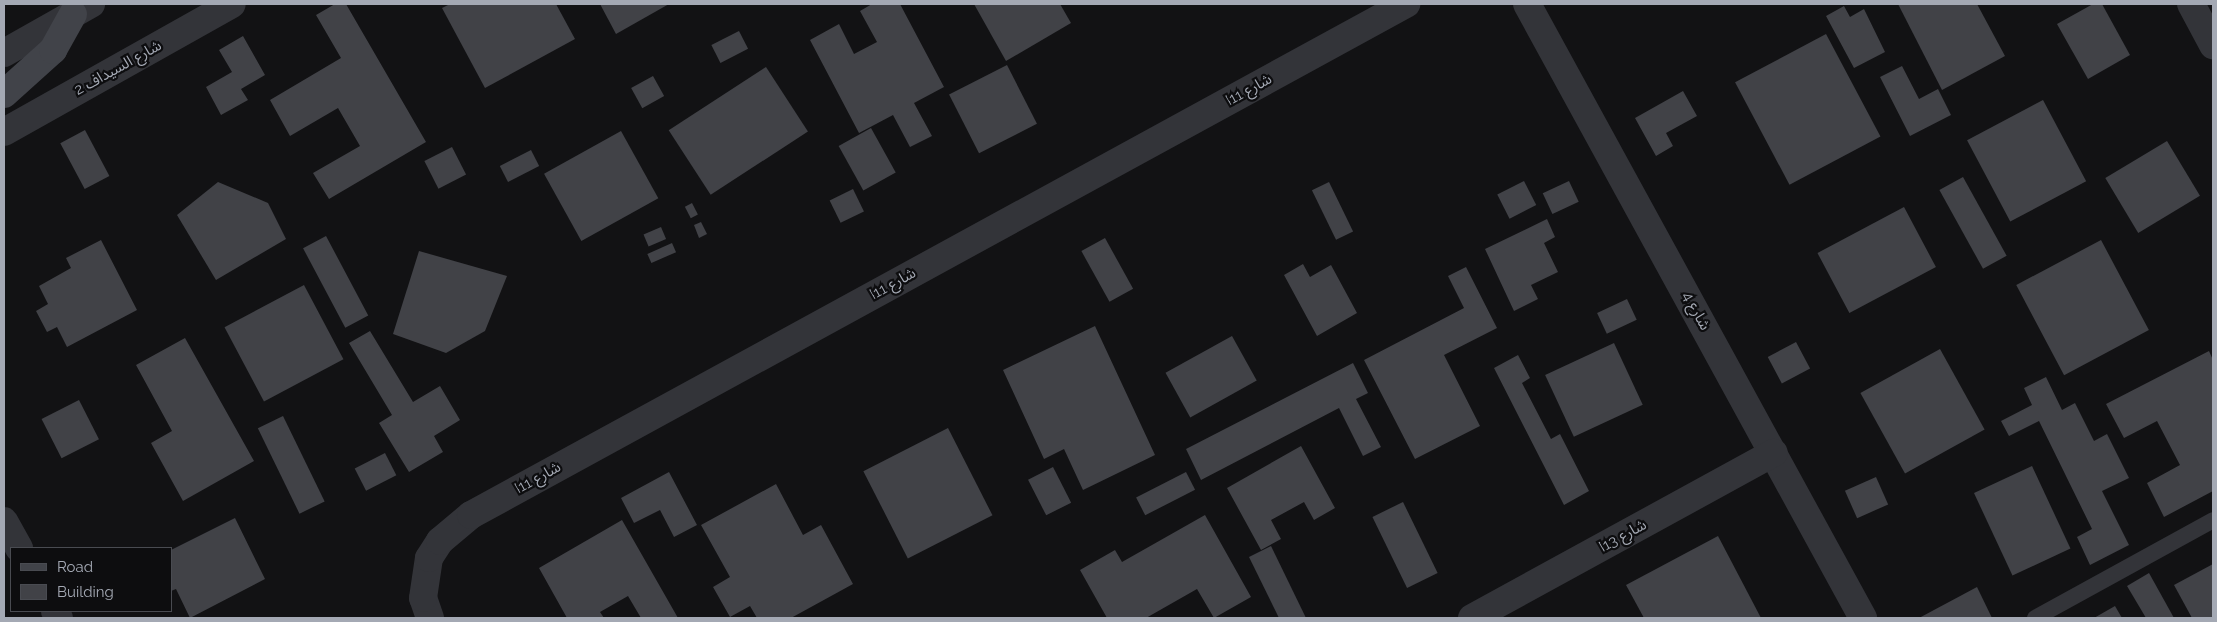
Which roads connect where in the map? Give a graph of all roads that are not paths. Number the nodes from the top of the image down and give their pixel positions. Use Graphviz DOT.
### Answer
graph roads {
  1 [pos="1406,4"];
  2 [pos="1527,4"];
  3 [pos="2191,4"];
  4 [pos="227,5"];
  5 [pos="82,9"];
  6 [pos="2213,45"];
  7 [pos="4,53"];
  8 [pos="4,94"];
  9 [pos="4,132"];
  10 [pos="1774,453"];
  11 [pos="2213,520"];
  12 [pos="4,521"];
  13 [pos="18,547"];
  14 [pos="427,608"];
  15 [pos="1472,618"];
  16 [pos="1863,618"];
  17 [pos="2035,618"];
  1 -- 14 [label="street, شارع 11ا"];
  2 -- 10 [label="street, شارع 4"];
  3 -- 6 [label="street"];
  4 -- 9 [label="street, شارع السيداف 2"];
  5 -- 7 [label="street"];
  5 -- 8 [label="main road"];
  10 -- 15 [label="street, شارع 13ا"];
  10 -- 16 [label="street, شارع 4"];
  11 -- 17 [label="lane"];
  12 -- 13 [label="street"];
}
